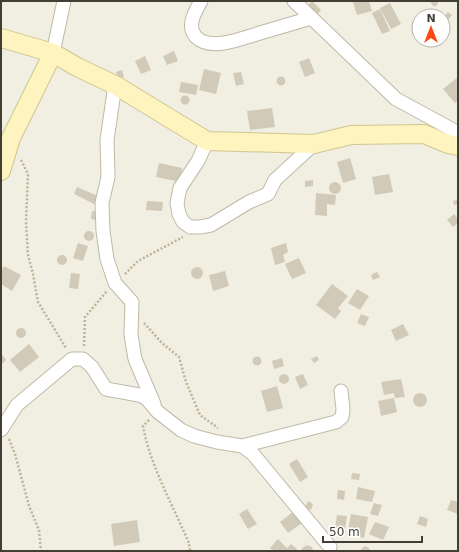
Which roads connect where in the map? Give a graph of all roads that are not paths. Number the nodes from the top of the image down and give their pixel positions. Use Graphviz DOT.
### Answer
graph roads {
  1 [pos="64,1"];
  2 [pos="201,1"];
  3 [pos="294,1"];
  4 [pos="311,18"];
  5 [pos="1,38"];
  6 [pos="53,53"];
  7 [pos="115,85"];
  8 [pos="6,136"];
  9 [pos="455,137"];
  10 [pos="207,141"];
  11 [pos="314,144"];
  12 [pos="1,171"];
  13 [pos="341,391"];
  14 [pos="158,412"];
  15 [pos="5,433"];
  16 [pos="242,446"];
  17 [pos="330,547"];
  1 -- 6 [label="street"];
  2 -- 4 [label="street"];
  3 -- 4 [label="street"];
  4 -- 9 [label="street"];
  5 -- 6 [label="street"];
  6 -- 7 [label="street"];
  6 -- 8 [label="street"];
  7 -- 10 [label="street"];
  7 -- 14 [label="street"];
  8 -- 12 [label="street"];
  9 -- 11 [label="street"];
  10 -- 11 [label="street"];
  10 -- 11 [label="street"];
  13 -- 16 [label="street"];
  14 -- 15 [label="street"];
  14 -- 16 [label="street"];
  16 -- 17 [label="street"];
}
